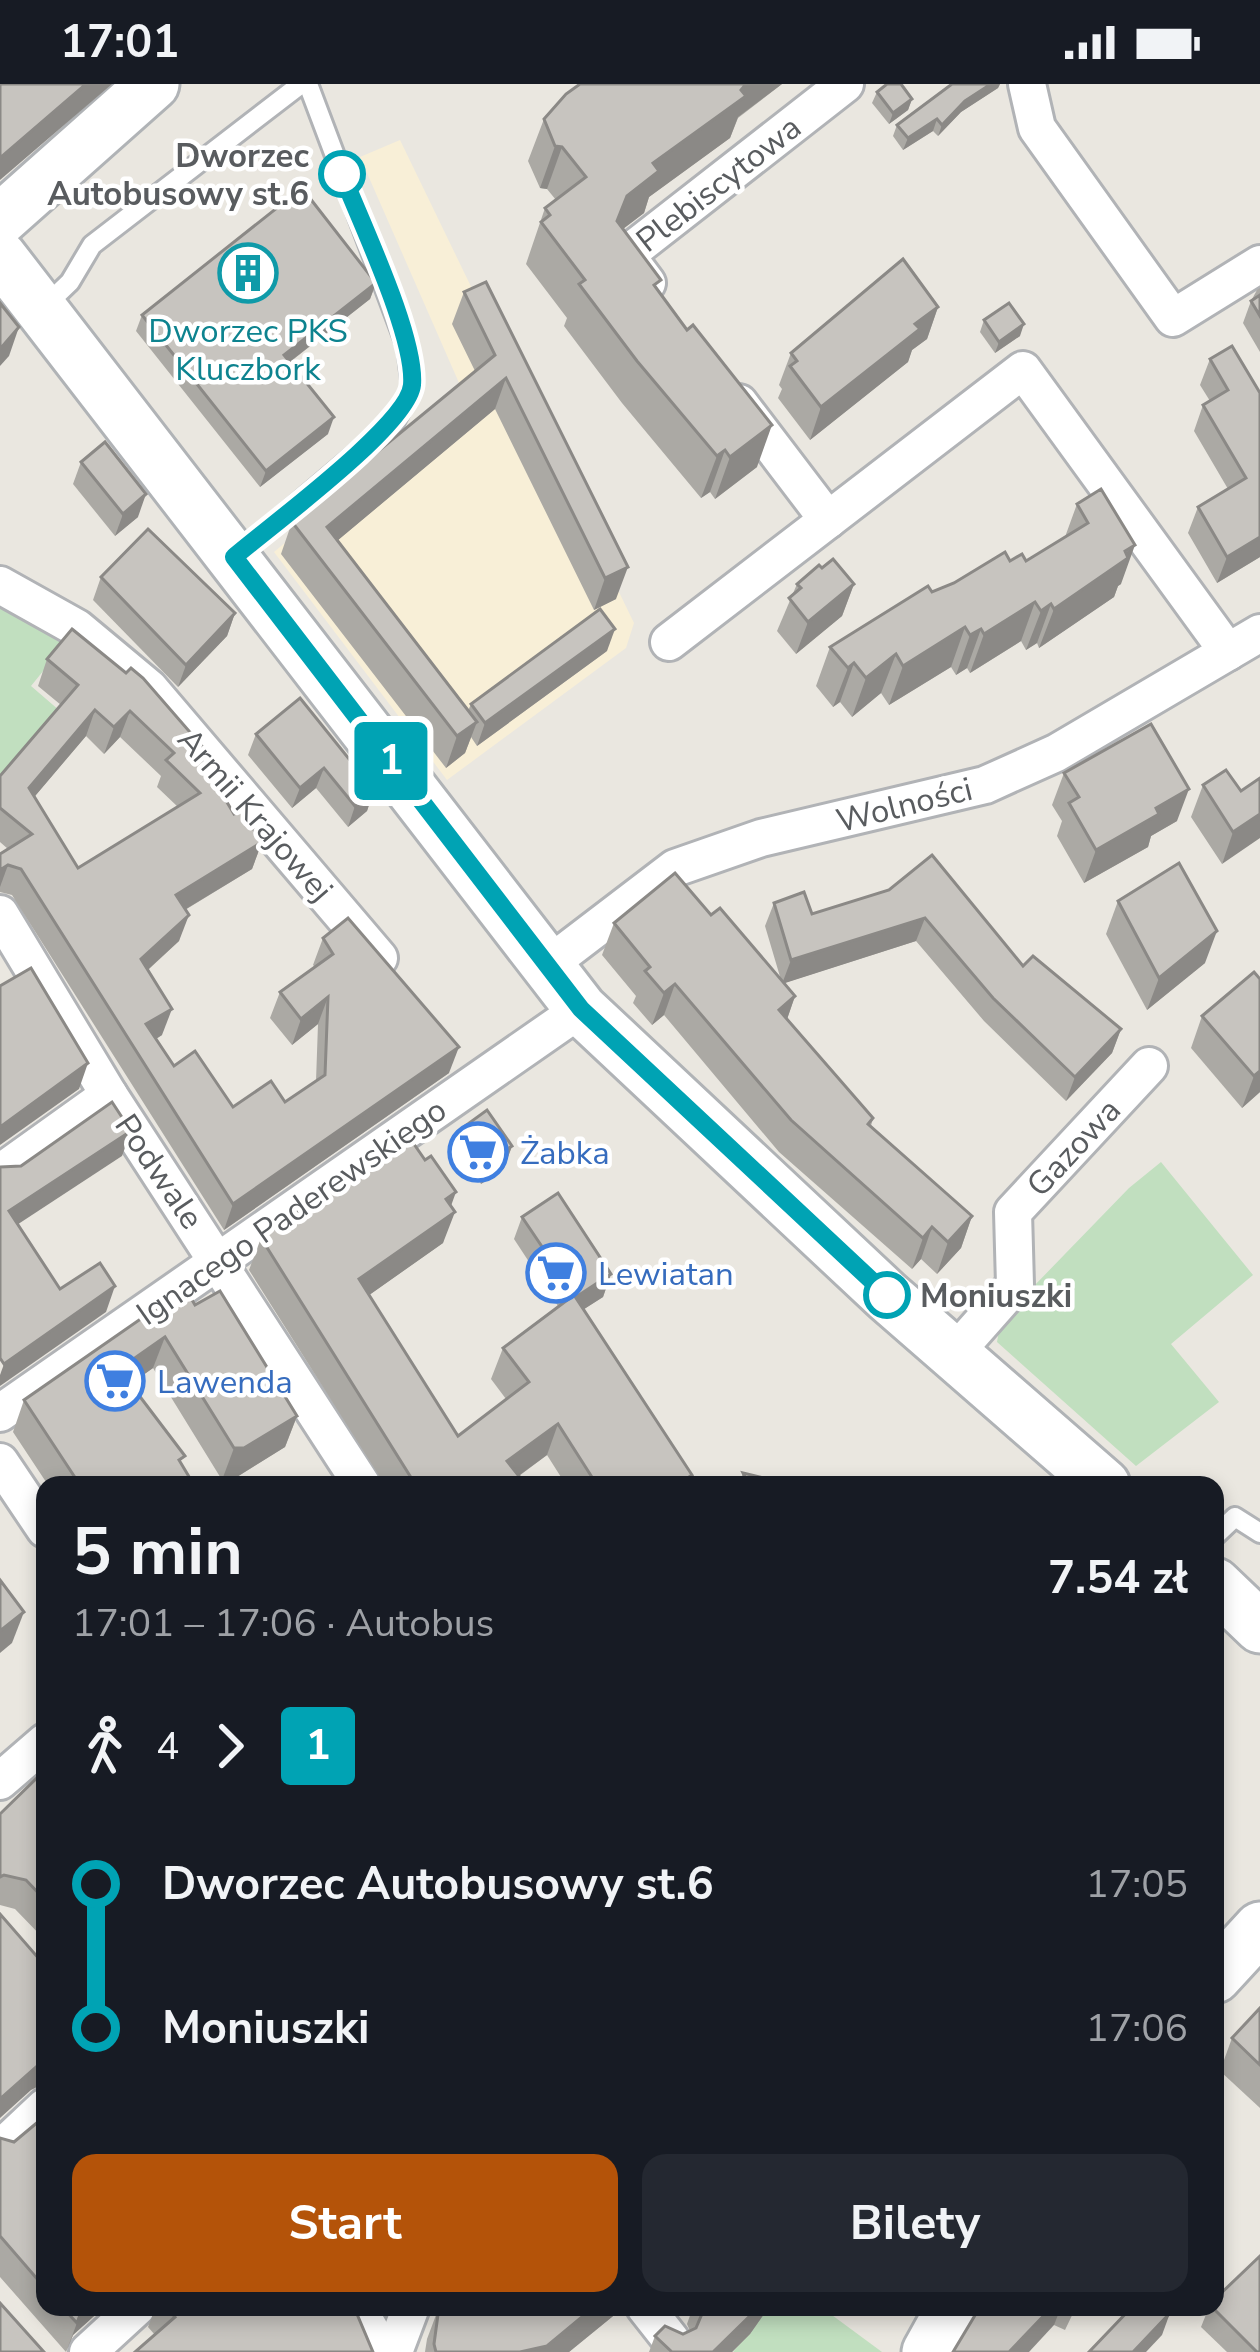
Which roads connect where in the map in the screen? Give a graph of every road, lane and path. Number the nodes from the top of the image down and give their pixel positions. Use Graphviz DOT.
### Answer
graph roads {
  1 [pos="153,84"];
  2 [pos="305,84"];
  3 [pos="845,84"];
  4 [pos="1027,84"];
  5 [pos="0,220"];
  6 [pos="0,256"];
  7 [pos="1260,264"];
  8 [pos="41,309"];
  9 [pos="670,312"];
  10 [pos="712,369"];
  11 [pos="827,520"];
  12 [pos="234,557"];
  13 [pos="0,585"];
  14 [pos="1260,632"];
  15 [pos="669,642"];
  16 [pos="1228,652"];
  17 [pos="0,914"];
  18 [pos="548,965"];
  19 [pos="406,988"];
  20 [pos="581,1009"];
  21 [pos="452,1042"];
  22 [pos="1149,1066"];
  23 [pos="482,1077"];
  24 [pos="109,1095"];
  25 [pos="0,1173"];
  26 [pos="220,1262"];
  27 [pos="953,1355"];
  28 [pos="0,1413"];
  29 [pos="0,1462"];
  30 [pos="356,1476"];
  31 [pos="1094,1476"];
  32 [pos="36,1516"];
  33 [pos="1224,1527"];
  34 [pos="1260,1532"];
  35 [pos="1224,1593"];
  36 [pos="1260,1628"];
  37 [pos="36,1750"];
  38 [pos="0,1781"];
  39 [pos="1260,1928"];
  40 [pos="1224,1968"];
  41 [pos="36,2115"];
  42 [pos="0,2149"];
  43 [pos="127,2316"];
  44 [pos="362,2316"];
  45 [pos="407,2316"];
  46 [pos="652,2316"];
  47 [pos="948,2316"];
  48 [pos="671,2340"];
  49 [pos="88,2352"];
  50 [pos="383,2352"];
  51 [pos="394,2352"];
  52 [pos="928,2352"];
  1 -- 5 [label="street"];
  2 -- 8 [label="lane"];
  2 -- 12 [label="lane"];
  3 -- 9 [label="street, Plebiscytowa"];
  4 -- 7 [label="street"];
  6 -- 8 [label="street"];
  8 -- 12 [label="street"];
  10 -- 11 [label="street"];
  11 -- 15 [label="street"];
  11 -- 16 [label="street"];
  12 -- 18 [label="street"];
  13 -- 19 [label="street, Armii Krajowej"];
  14 -- 16 [label="street, Wolności"];
  16 -- 18 [label="street, Wolności"];
  17 -- 24 [label="street, Podwale"];
  18 -- 20 [label="street"];
  20 -- 23 [label="street, Ignacego Paderewskiego"];
  20 -- 27 [label="street"];
  21 -- 23 [label="street"];
  22 -- 27 [label="street, Gazowa"];
  23 -- 26 [label="street, Ignacego Paderewskiego"];
  24 -- 25 [label="street"];
  24 -- 26 [label="street, Podwale"];
  26 -- 28 [label="street, Ignacego Paderewskiego"];
  26 -- 30 [label="street, Podwale"];
  27 -- 31 [label="street"];
  29 -- 32 [label="street"];
  33 -- 34 [label="lane"];
  35 -- 36 [label="street"];
  37 -- 38 [label="street"];
  39 -- 40 [label="street"];
  41 -- 42 [label="street"];
  43 -- 49 [label="street"];
  44 -- 50 [label="street"];
  45 -- 51 [label="street"];
  46 -- 48 [label="street"];
  47 -- 52 [label="street"];
}
